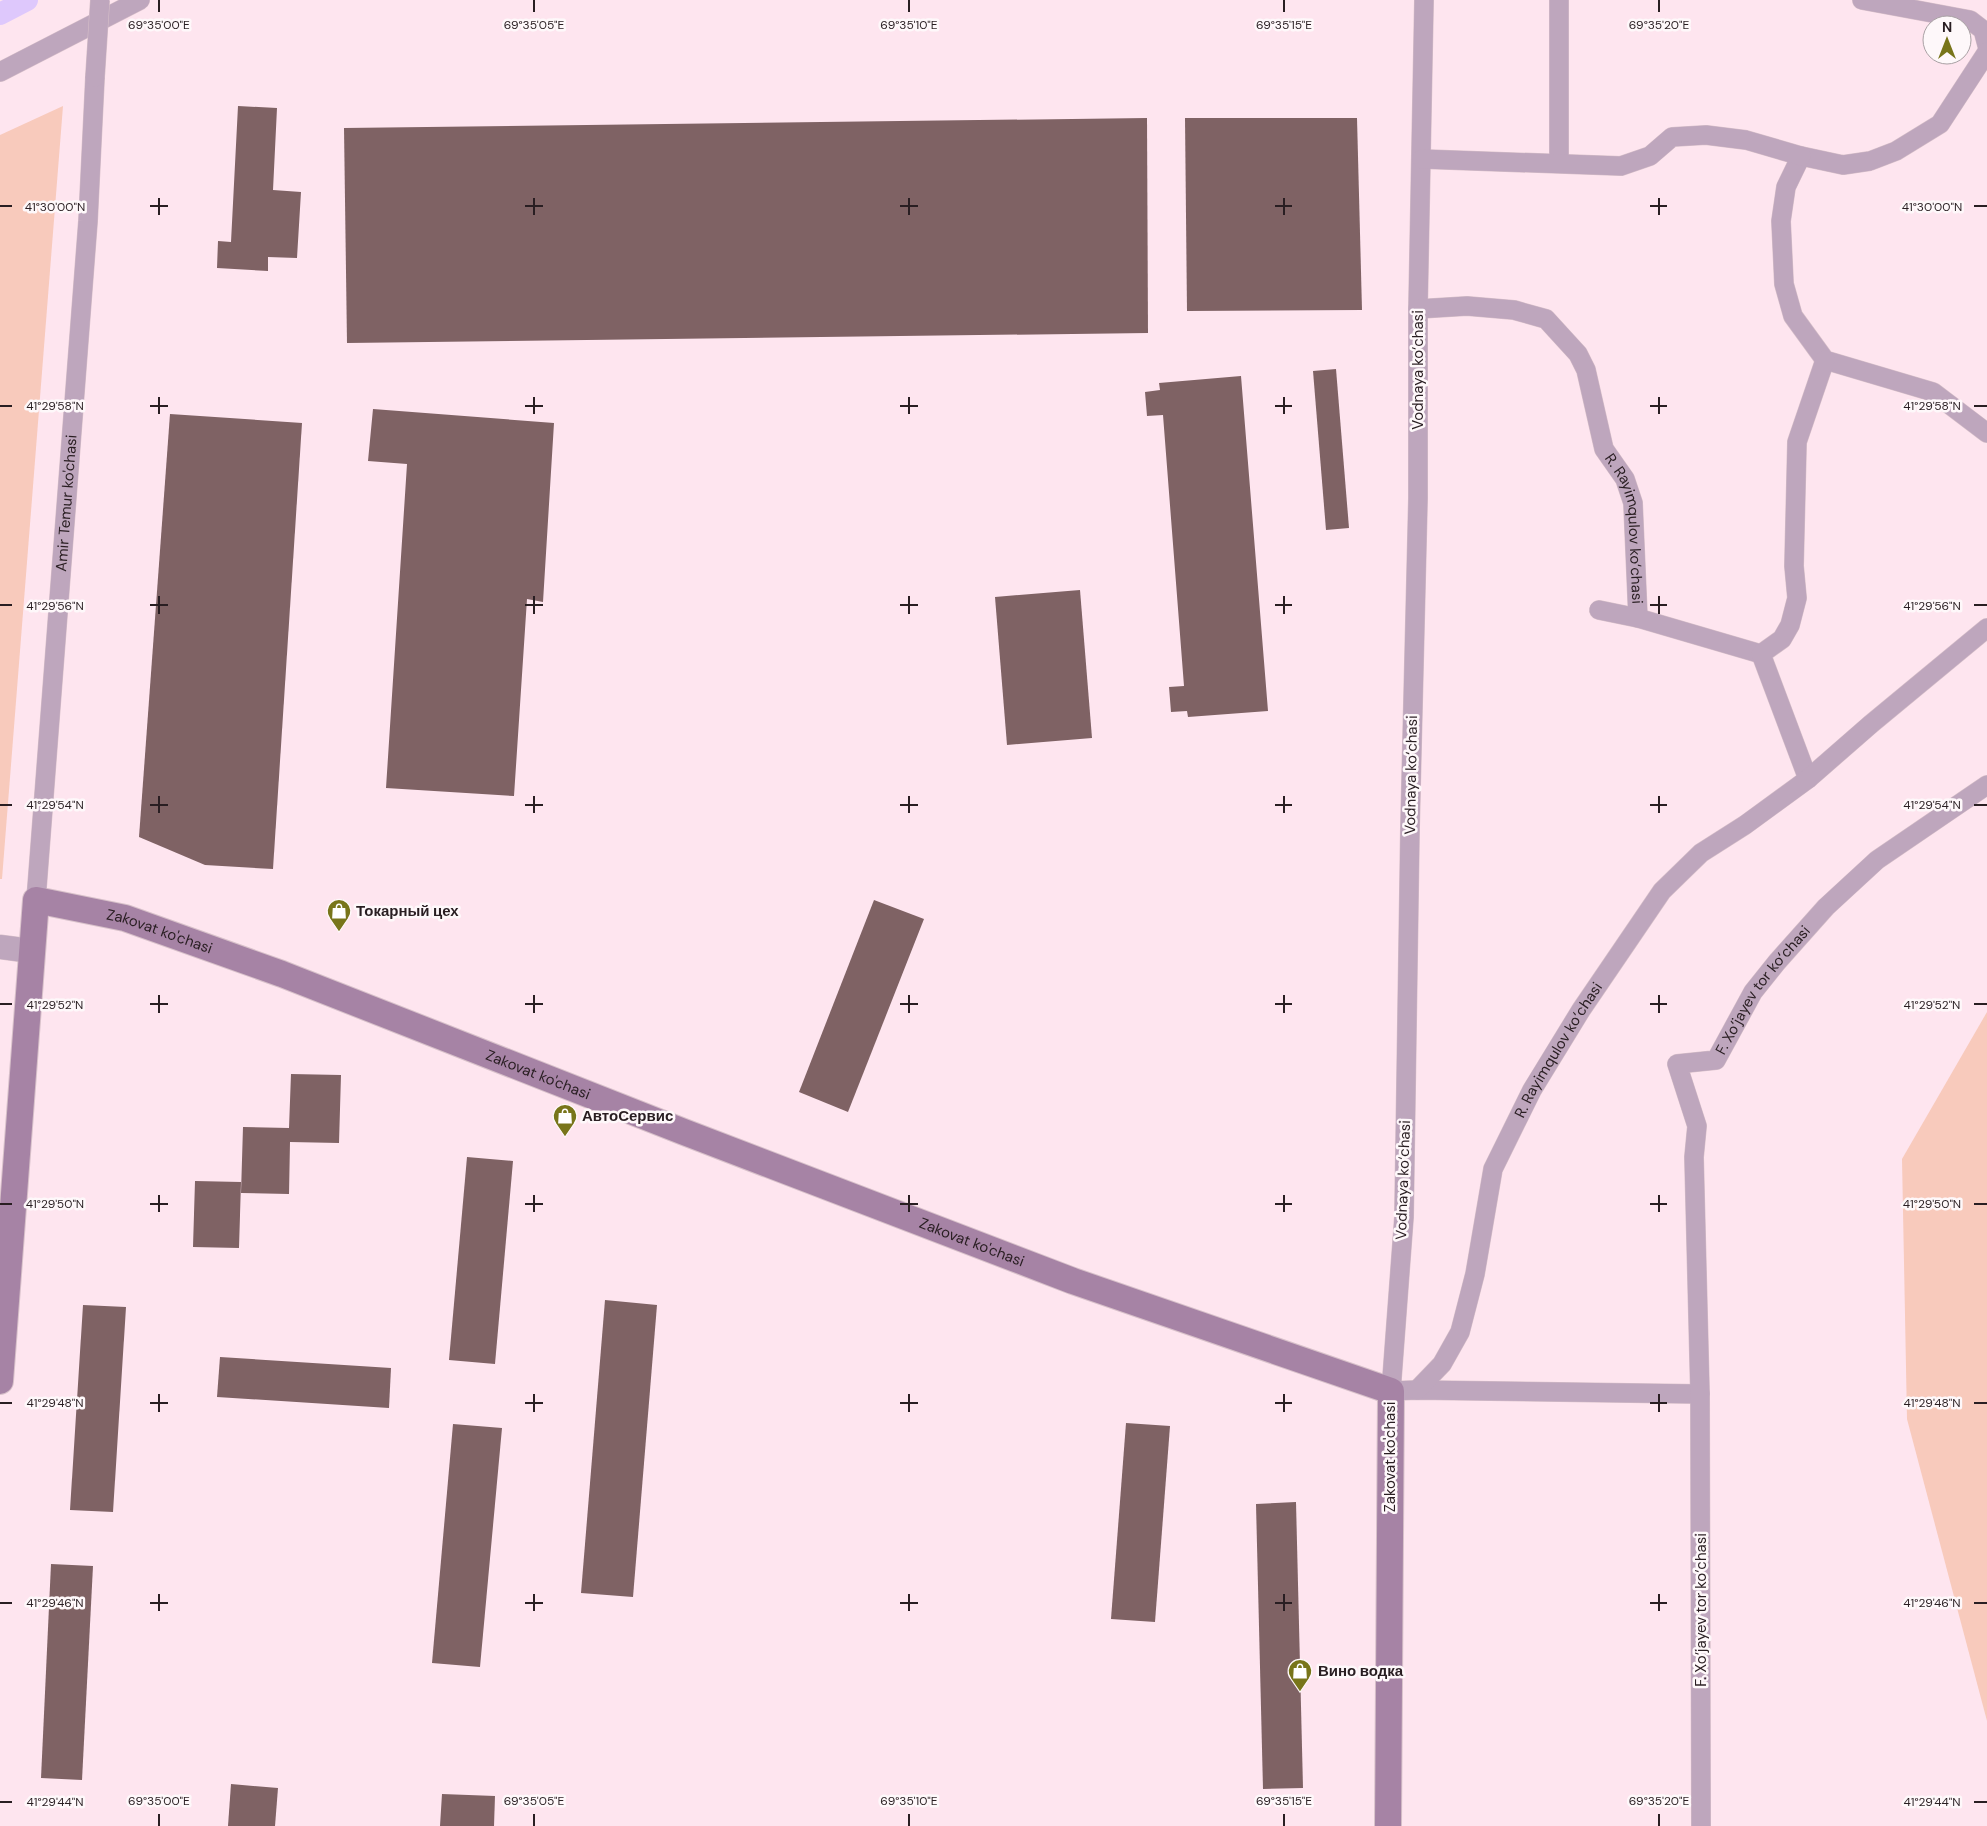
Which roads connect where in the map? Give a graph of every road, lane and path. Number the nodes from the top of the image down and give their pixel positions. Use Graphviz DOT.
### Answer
graph roads {
  1 [pos="100,0"];
  2 [pos="140,0"];
  3 [pos="1424,0"];
  4 [pos="1558,0"];
  5 [pos="1862,0"];
  6 [pos="1987,45"];
  7 [pos="1987,52"];
  8 [pos="0,72"];
  9 [pos="1802,156"];
  10 [pos="1422,159"];
  11 [pos="1558,162"];
  12 [pos="1418,309"];
  13 [pos="1825,360"];
  14 [pos="1987,433"];
  15 [pos="1599,610"];
  16 [pos="1638,618"];
  17 [pos="1987,628"];
  18 [pos="1761,654"];
  19 [pos="1808,779"];
  20 [pos="1987,785"];
  21 [pos="36,900"];
  22 [pos="0,947"];
  23 [pos="32,951"];
  24 [pos="0,1381"];
  25 [pos="1416,1390"];
  26 [pos="1391,1392"];
  27 [pos="1700,1394"];
  28 [pos="1388,1826"];
  29 [pos="1701,1826"];
  1 -- 21 [label="street, Amir Temur ko'chasi, bridge"];
  2 -- 8 [label="street"];
  3 -- 10 [label="street, Vodnaya ko‘chasi"];
  4 -- 11 [label="street"];
  5 -- 6 [label="street"];
  7 -- 9 [label="street"];
  9 -- 11 [label="street"];
  9 -- 13 [label="street"];
  10 -- 11 [label="street"];
  10 -- 12 [label="street, Vodnaya ko‘chasi"];
  12 -- 16 [label="street, R. Rayimqulov ko‘chasi"];
  12 -- 26 [label="street, Vodnaya ko‘chasi"];
  13 -- 14 [label="street"];
  13 -- 18 [label="street"];
  15 -- 16 [label="street, R. Rayimqulov ko‘chasi"];
  16 -- 18 [label="street, R. Rayimqulov ko‘chasi"];
  17 -- 19 [label="street, R. Rayimqulov ko‘chasi"];
  18 -- 19 [label="street"];
  19 -- 25 [label="street, R. Rayimqulov ko‘chasi"];
  20 -- 27 [label="street, F. Xo‘jayev tor ko‘chasi"];
  21 -- 23 [label="main road"];
  21 -- 26 [label="main road, Zakovat ko'chasi"];
  22 -- 23 [label="street"];
  23 -- 24 [label="main road"];
  25 -- 26 [label="street"];
  25 -- 27 [label="street"];
  26 -- 28 [label="main road, Zakovat ko'chasi"];
  27 -- 29 [label="street, F. Xo‘jayev tor ko‘chasi"];
}
